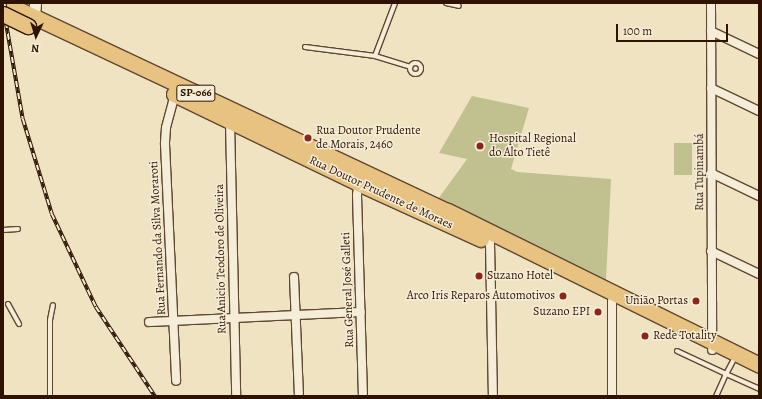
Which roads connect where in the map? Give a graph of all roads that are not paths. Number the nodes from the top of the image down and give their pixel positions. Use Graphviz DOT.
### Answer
graph roads {
  1 [pos="6,3"];
  2 [pos="395,3"];
  3 [pos="446,3"];
  4 [pos="711,3"];
  5 [pos="459,6"];
  6 [pos="3,14"];
  7 [pos="31,15"];
  8 [pos="711,31"];
  9 [pos="304,48"];
  10 [pos="759,54"];
  11 [pos="375,56"];
  12 [pos="410,67"];
  13 [pos="711,88"];
  14 [pos="175,94"];
  15 [pos="759,111"];
  16 [pos="230,122"];
  17 [pos="711,173"];
  18 [pos="362,178"];
  19 [pos="759,196"];
  20 [pos="18,229"];
  21 [pos="3,230"];
  22 [pos="490,243"];
  23 [pos="711,251"];
  24 [pos="759,274"];
  25 [pos="294,277"];
  26 [pos="612,301"];
  27 [pos="8,304"];
  28 [pos="53,305"];
  29 [pos="361,312"];
  30 [pos="295,315"];
  31 [pos="234,318"];
  32 [pos="149,322"];
  33 [pos="174,322"];
  34 [pos="19,324"];
  35 [pos="712,345"];
  36 [pos="677,352"];
  37 [pos="759,366"];
  38 [pos="730,368"];
  39 [pos="759,374"];
  40 [pos="176,381"];
  41 [pos="759,389"];
  42 [pos="50,396"];
  43 [pos="236,396"];
  44 [pos="299,396"];
  45 [pos="362,396"];
  46 [pos="493,396"];
  47 [pos="612,396"];
  48 [pos="716,396"];
  1 -- 7 [label="highway, Rua Doutor Prudente de Moraes / SP-066"];
  2 -- 11 [label="lane"];
  3 -- 5 [label="lane"];
  4 -- 8 [label="street, Rua Tupinambá"];
  6 -- 7 [label="highway, Rua Doutor Prudente de Moraes / SP-066, bridge"];
  7 -- 14 [label="highway, Rua Doutor Prudente de Moraes / SP-066"];
  7 -- 18 [label="highway, Rua Doutor Prudente de Moraes / SP-066"];
  8 -- 10 [label="street"];
  8 -- 13 [label="street, Rua Tupinambá"];
  9 -- 11 [label="lane"];
  11 -- 12 [label="lane"];
  13 -- 15 [label="street"];
  13 -- 17 [label="street, Rua Tupinambá"];
  14 -- 16 [label="highway, Rua Doutor Prudente de Moraes / SP-066"];
  14 -- 33 [label="street, Rua Fernando da Silva Moraroti"];
  16 -- 18 [label="highway, Rua Doutor Prudente de Moraes / SP-066"];
  16 -- 31 [label="street, Rua Anicio Teodoro de Oliveira"];
  17 -- 19 [label="street"];
  17 -- 23 [label="street, Rua Tupinambá"];
  18 -- 22 [label="highway, Rua Doutor Prudente de Moraes / SP-066"];
  18 -- 29 [label="street, Rua General José Galleti"];
  18 -- 35 [label="highway, Rua Doutor Prudente de Moraes / SP-066"];
  20 -- 21 [label="lane"];
  22 -- 26 [label="highway, Rua Doutor Prudente de Moraes / SP-066"];
  22 -- 46 [label="street"];
  23 -- 24 [label="street"];
  23 -- 35 [label="street, Rua Tupinambá"];
  25 -- 30 [label="street"];
  26 -- 35 [label="highway, Rua Doutor Prudente de Moraes / SP-066"];
  26 -- 47 [label="street"];
  27 -- 34 [label="lane"];
  28 -- 42 [label="lane"];
  29 -- 30 [label="street"];
  29 -- 45 [label="street, Rua General José Galleti"];
  30 -- 31 [label="street"];
  30 -- 44 [label="street"];
  31 -- 33 [label="street"];
  31 -- 43 [label="street, Rua Anicio Teodoro de Oliveira"];
  32 -- 33 [label="street"];
  33 -- 40 [label="street, Rua Fernando da Silva Moraroti"];
  35 -- 37 [label="highway, Rua Doutor Prudente de Moraes / SP-066"];
  35 -- 38 [label="highway, Rua Doutor Prudente de Moraes / SP-066"];
  36 -- 38 [label="lane"];
  37 -- 38 [label="highway"];
  38 -- 39 [label="highway, Rua Doutor Prudente de Moraes / SP-066"];
  38 -- 41 [label="lane"];
  38 -- 48 [label="lane"];
}
